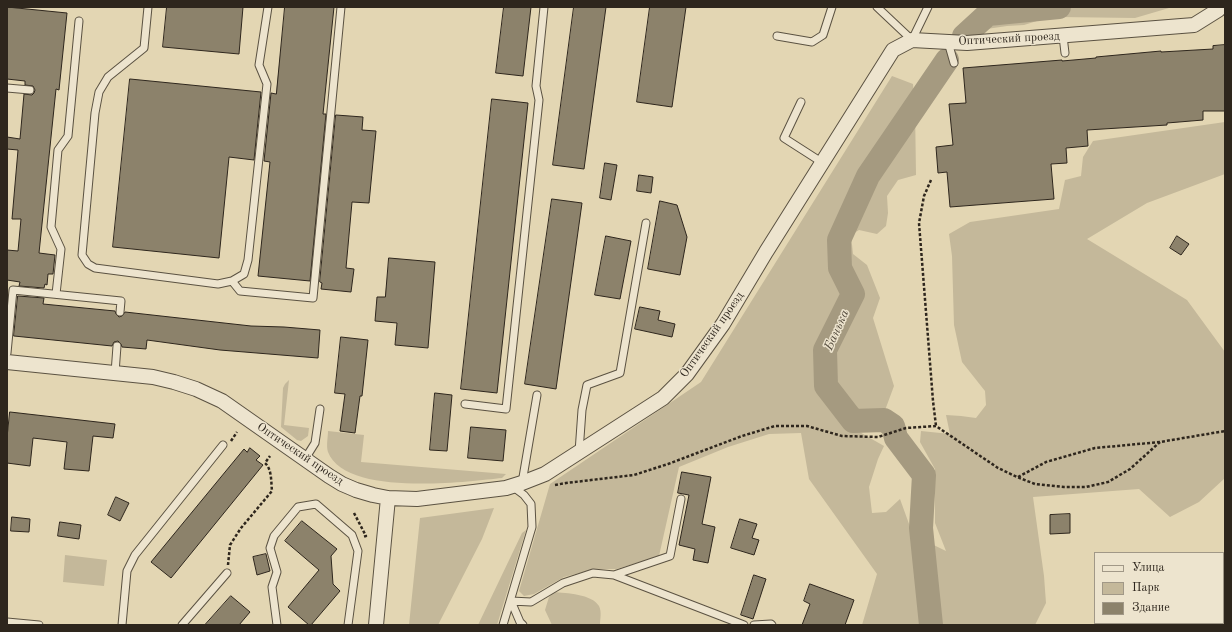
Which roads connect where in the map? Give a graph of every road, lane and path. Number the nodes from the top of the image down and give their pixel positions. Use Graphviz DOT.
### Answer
graph roads {
  1 [pos="148,7"];
  2 [pos="268,7"];
  3 [pos="341,7"];
  4 [pos="544,7"];
  5 [pos="832,7"];
  6 [pos="877,7"];
  7 [pos="928,7"];
  8 [pos="1221,7"];
  9 [pos="79,21"];
  10 [pos="778,36"];
  11 [pos="1063,36"];
  12 [pos="912,40"];
  13 [pos="948,42"];
  14 [pos="1065,53"];
  15 [pos="954,63"];
  16 [pos="7,88"];
  17 [pos="30,90"];
  18 [pos="802,102"];
  19 [pos="822,163"];
  20 [pos="931,180"];
  21 [pos="646,223"];
  22 [pos="232,281"];
  23 [pos="56,294"];
  24 [pos="120,312"];
  25 [pos="117,346"];
  26 [pos="7,353"];
  27 [pos="7,362"];
  28 [pos="114,373"];
  29 [pos="538,395"];
  30 [pos="465,404"];
  31 [pos="320,410"];
  32 [pos="936,426"];
  33 [pos="1225,431"];
  34 [pos="1160,442"];
  35 [pos="223,445"];
  36 [pos="579,452"];
  37 [pos="270,456"];
  38 [pos="304,459"];
  39 [pos="1017,477"];
  40 [pos="517,485"];
  41 [pos="555,485"];
  42 [pos="388,498"];
  43 [pos="682,499"];
  44 [pos="227,574"];
  45 [pos="614,575"];
  46 [pos="511,601"];
  47 [pos="7,622"];
  48 [pos="39,625"];
  49 [pos="122,625"];
  50 [pos="182,625"];
  51 [pos="277,625"];
  52 [pos="348,625"];
  53 [pos="376,625"];
  54 [pos="503,625"];
  55 [pos="523,625"];
  56 [pos="744,625"];
  57 [pos="754,625"];
  58 [pos="772,625"];
  1 -- 22 [label="lane"];
  2 -- 22 [label="lane"];
  3 -- 22 [label="lane"];
  4 -- 30 [label="lane"];
  5 -- 10 [label="lane"];
  6 -- 12 [label="lane"];
  7 -- 12 [label="lane"];
  8 -- 11 [label="street, Оптический проезд"];
  9 -- 23 [label="lane"];
  11 -- 13 [label="street, Оптический проезд"];
  11 -- 14 [label="lane"];
  12 -- 13 [label="street, Оптический проезд"];
  12 -- 19 [label="street, Оптический проезд"];
  13 -- 15 [label="lane"];
  16 -- 17 [label="lane"];
  18 -- 19 [label="lane"];
  19 -- 36 [label="street, Оптический проезд"];
  20 -- 32 [label="path"];
  21 -- 36 [label="lane"];
  23 -- 24 [label="lane"];
  23 -- 26 [label="lane"];
  25 -- 28 [label="lane"];
  27 -- 28 [label="street, Оптический проезд"];
  28 -- 38 [label="street, Оптический проезд"];
  29 -- 40 [label="lane"];
  31 -- 38 [label="lane"];
  32 -- 39 [label="path"];
  32 -- 41 [label="path"];
  33 -- 34 [label="path"];
  34 -- 39 [label="path"];
  34 -- 39 [label="path"];
  35 -- 49 [label="lane"];
  36 -- 40 [label="street, Оптический проезд"];
  37 -- 44 [label="path"];
  38 -- 42 [label="street, Оптический проезд"];
  40 -- 42 [label="street, Оптический проезд"];
  40 -- 46 [label="lane"];
  42 -- 53 [label="street"];
  43 -- 45 [label="lane"];
  44 -- 50 [label="lane"];
  45 -- 46 [label="lane"];
  45 -- 56 [label="lane"];
  46 -- 54 [label="lane"];
  46 -- 55 [label="lane"];
  47 -- 48 [label="lane"];
  51 -- 52 [label="lane"];
  57 -- 58 [label="lane"];
}
